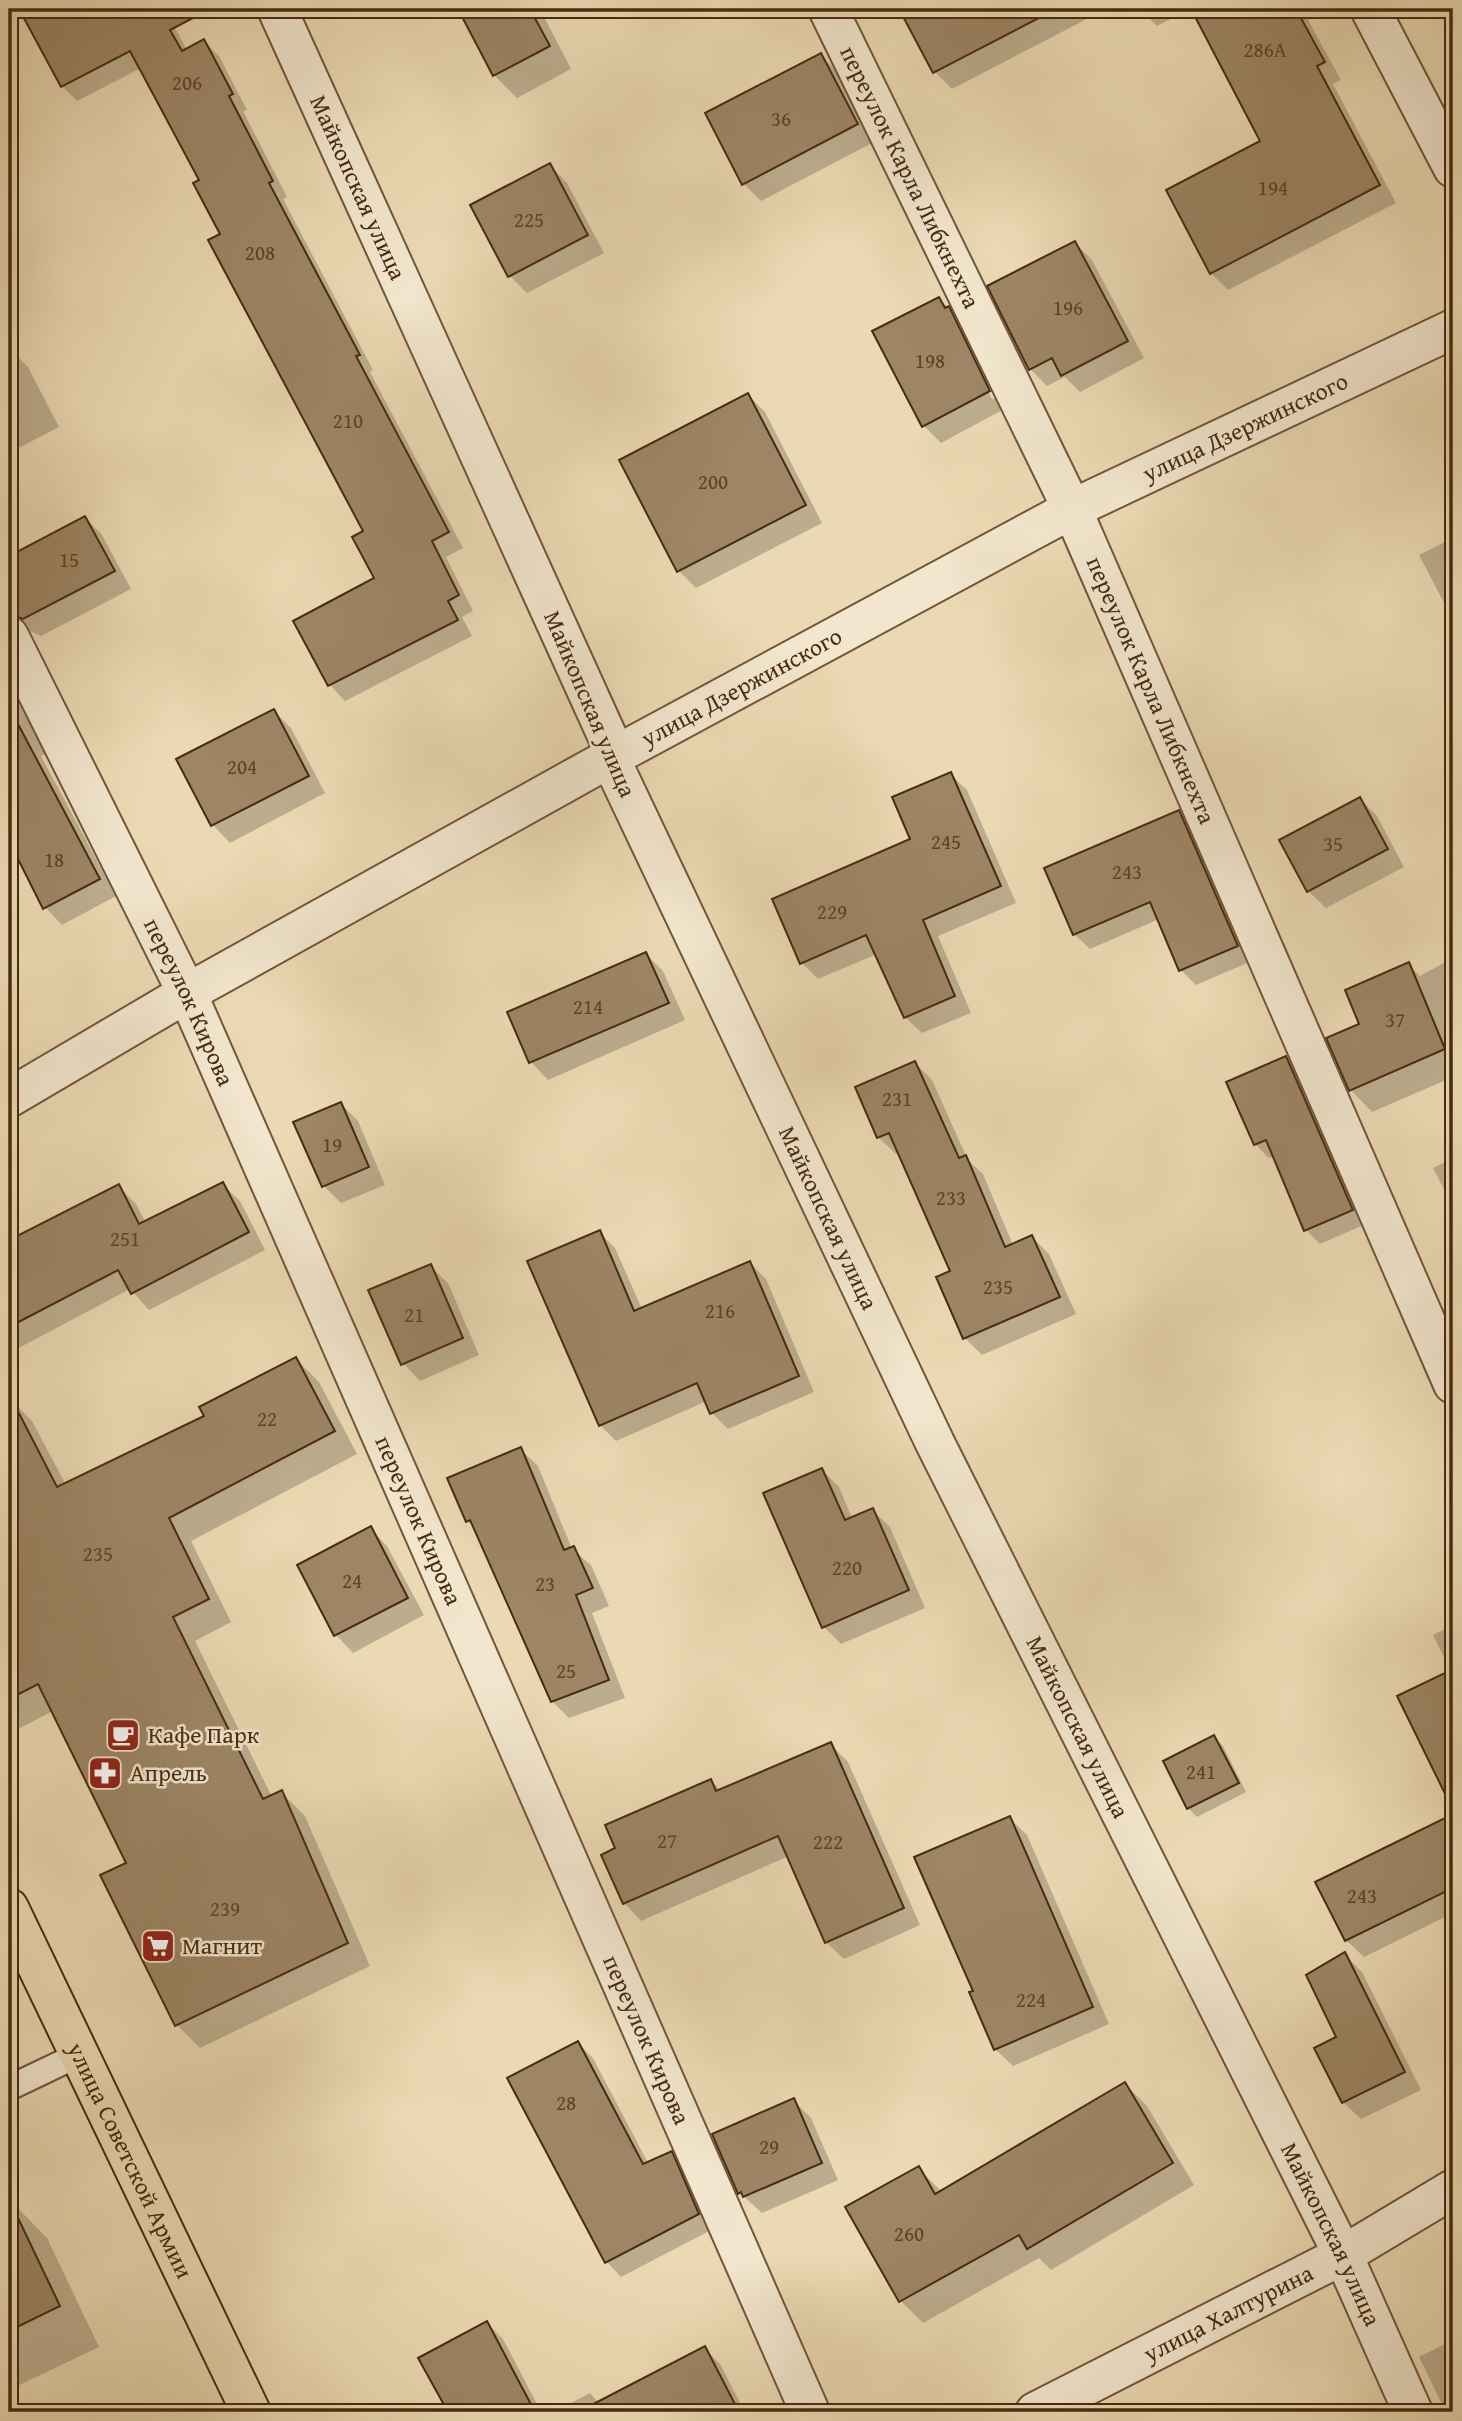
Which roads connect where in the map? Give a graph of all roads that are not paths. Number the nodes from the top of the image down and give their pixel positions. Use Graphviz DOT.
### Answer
graph roads {
  1 [pos="277,9"];
  2 [pos="828,9"];
  3 [pos="1370,9"];
  4 [pos="1453,168"];
  5 [pos="1453,329"];
  6 [pos="1072,509"];
  7 [pos="9,636"];
  8 [pos="610,758"];
  9 [pos="187,993"];
  10 [pos="9,1098"];
  11 [pos="1453,1384"];
  12 [pos="9,1908"];
  13 [pos="78,2055"];
  14 [pos="9,2088"];
  15 [pos="1453,2189"];
  16 [pos="1343,2255"];
  17 [pos="251,2412"];
  18 [pos="810,2412"];
  19 [pos="1035,2412"];
  20 [pos="1413,2412"];
  1 -- 8 [label="street, Майкопская улица"];
  2 -- 6 [label="street, переулок Карла Либкнехта"];
  3 -- 4 [label="street"];
  5 -- 6 [label="street, улица Дзержинского"];
  6 -- 8 [label="street, улица Дзержинского"];
  6 -- 11 [label="street, переулок Карла Либкнехта"];
  7 -- 9 [label="street, переулок Кирова"];
  8 -- 9 [label="street, улица Дзержинского"];
  8 -- 16 [label="street, Майкопская улица"];
  9 -- 10 [label="street, улица Дзержинского"];
  9 -- 18 [label="street, переулок Кирова"];
  12 -- 13 [label="main road, улица Советской Армии"];
  13 -- 14 [label="lane"];
  13 -- 17 [label="main road, улица Советской Армии"];
  15 -- 16 [label="street, улица Халтурина"];
  16 -- 19 [label="street, улица Халтурина"];
  16 -- 20 [label="street, Майкопская улица"];
}
